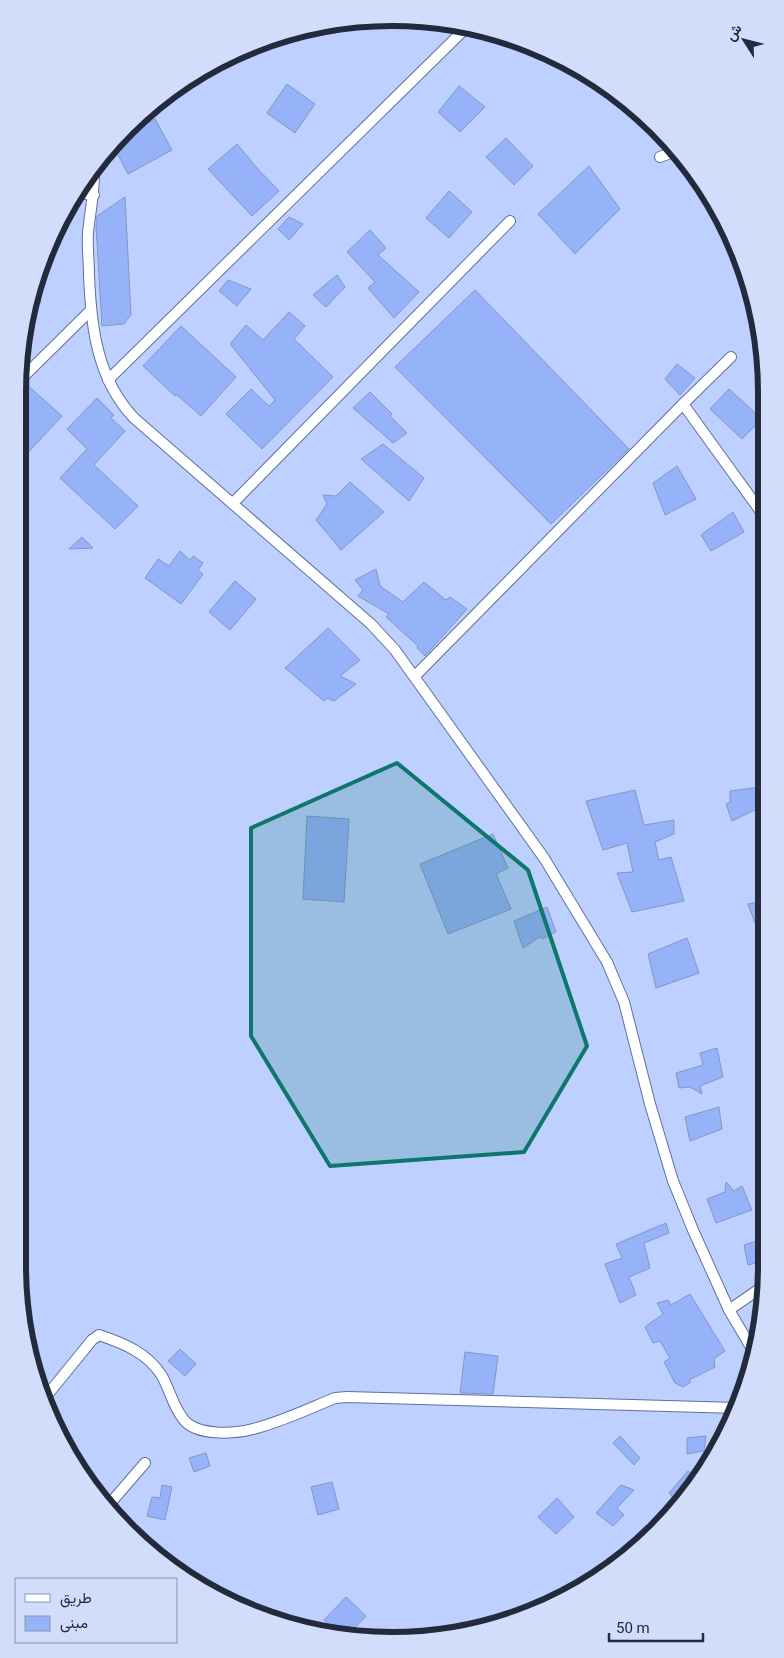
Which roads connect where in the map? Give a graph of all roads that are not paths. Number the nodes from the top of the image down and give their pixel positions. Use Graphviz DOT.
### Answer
graph roads {
  1 [pos="461,33"];
  2 [pos="669,154"];
  3 [pos="660,157"];
  4 [pos="94,180"];
  5 [pos="85,194"];
  6 [pos="94,195"];
  7 [pos="510,221"];
  8 [pos="90,312"];
  9 [pos="731,357"];
  10 [pos="27,373"];
  11 [pos="108,380"];
  12 [pos="683,404"];
  13 [pos="233,503"];
  14 [pos="758,508"];
  15 [pos="415,676"];
  16 [pos="757,1291"];
  17 [pos="729,1310"];
  18 [pos="749,1344"];
  19 [pos="49,1393"];
  20 [pos="729,1408"];
  21 [pos="145,1463"];
  22 [pos="112,1501"];
  1 -- 11 [label="street"];
  2 -- 3 [label="street"];
  4 -- 6 [label="street"];
  5 -- 6 [label="street"];
  6 -- 8 [label="street"];
  7 -- 13 [label="street"];
  8 -- 10 [label="street"];
  8 -- 11 [label="street"];
  9 -- 12 [label="street"];
  11 -- 13 [label="street"];
  12 -- 14 [label="street"];
  12 -- 15 [label="street"];
  13 -- 15 [label="street"];
  15 -- 17 [label="street"];
  16 -- 17 [label="street"];
  17 -- 18 [label="street"];
  19 -- 20 [label="street"];
  21 -- 22 [label="street"];
}
